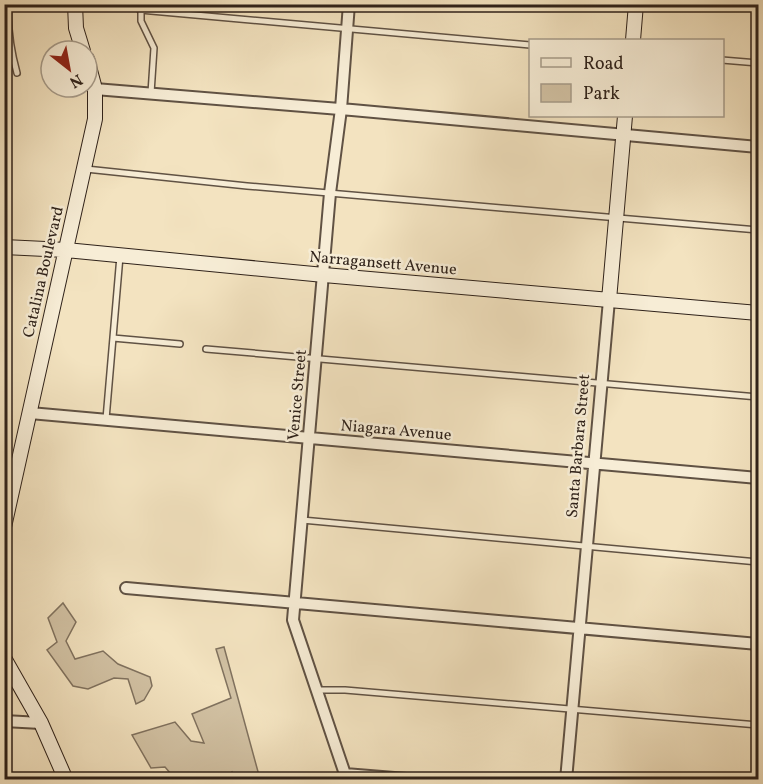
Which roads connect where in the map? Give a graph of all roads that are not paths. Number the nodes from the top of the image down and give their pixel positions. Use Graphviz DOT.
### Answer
graph roads {
  1 [pos="9,4"];
  2 [pos="75,4"];
  3 [pos="349,4"];
  4 [pos="636,4"];
  5 [pos="141,7"];
  6 [pos="347,28"];
  7 [pos="79,39"];
  8 [pos="633,39"];
  9 [pos="529,45"];
  10 [pos="724,60"];
  11 [pos="759,63"];
  12 [pos="17,73"];
  13 [pos="99,89"];
  14 [pos="151,93"];
  15 [pos="95,99"];
  16 [pos="340,109"];
  17 [pos="626,117"];
  18 [pos="623,135"];
  19 [pos="759,147"];
  20 [pos="85,169"];
  21 [pos="330,193"];
  22 [pos="616,217"];
  23 [pos="759,230"];
  24 [pos="4,247"];
  25 [pos="66,250"];
  26 [pos="120,256"];
  27 [pos="324,275"];
  28 [pos="609,300"];
  29 [pos="759,313"];
  30 [pos="113,338"];
  31 [pos="180,344"];
  32 [pos="206,349"];
  33 [pos="316,357"];
  34 [pos="601,382"];
  35 [pos="759,397"];
  36 [pos="30,413"];
  37 [pos="106,419"];
  38 [pos="309,438"];
  39 [pos="595,464"];
  40 [pos="759,478"];
  41 [pos="302,520"];
  42 [pos="4,526"];
  43 [pos="587,546"];
  44 [pos="759,562"];
  45 [pos="126,588"];
  46 [pos="295,603"];
  47 [pos="580,629"];
  48 [pos="759,644"];
  49 [pos="4,658"];
  50 [pos="316,690"];
  51 [pos="572,710"];
  52 [pos="4,721"];
  53 [pos="41,723"];
  54 [pos="759,725"];
  55 [pos="346,777"];
  56 [pos="66,780"];
  57 [pos="419,780"];
  58 [pos="566,780"];
  1 -- 12 [label="lane"];
  2 -- 7 [label="street"];
  3 -- 6 [label="street, Venice Street"];
  4 -- 8 [label="street"];
  5 -- 6 [label="lane"];
  5 -- 14 [label="lane"];
  6 -- 9 [label="lane"];
  6 -- 16 [label="street, Venice Street"];
  10 -- 11 [label="lane"];
  13 -- 14 [label="street"];
  14 -- 16 [label="street"];
  15 -- 20 [label="street, Catalina Boulevard"];
  16 -- 18 [label="street"];
  16 -- 21 [label="street, Venice Street"];
  17 -- 18 [label="street, Santa Barbara Street"];
  18 -- 19 [label="street"];
  18 -- 22 [label="street, Santa Barbara Street"];
  20 -- 21 [label="lane"];
  20 -- 25 [label="street, Catalina Boulevard"];
  21 -- 22 [label="lane"];
  21 -- 27 [label="street, Venice Street"];
  22 -- 23 [label="lane"];
  22 -- 28 [label="street, Santa Barbara Street"];
  24 -- 25 [label="street, Narragansett Avenue"];
  25 -- 26 [label="street, Narragansett Avenue"];
  25 -- 36 [label="street, Catalina Boulevard"];
  26 -- 27 [label="street, Narragansett Avenue"];
  26 -- 30 [label="lane"];
  27 -- 28 [label="street, Narragansett Avenue"];
  27 -- 33 [label="street, Venice Street"];
  28 -- 29 [label="street, Narragansett Avenue"];
  28 -- 34 [label="street, Santa Barbara Street"];
  30 -- 31 [label="lane"];
  30 -- 37 [label="lane"];
  32 -- 33 [label="lane"];
  33 -- 34 [label="lane"];
  33 -- 38 [label="street, Venice Street"];
  34 -- 35 [label="lane"];
  34 -- 39 [label="street, Santa Barbara Street"];
  36 -- 37 [label="street, Niagara Avenue"];
  36 -- 42 [label="street, Catalina Boulevard"];
  37 -- 38 [label="street, Niagara Avenue"];
  38 -- 39 [label="street, Niagara Avenue"];
  38 -- 41 [label="street, Venice Street"];
  39 -- 40 [label="street, Niagara Avenue"];
  39 -- 43 [label="street, Santa Barbara Street"];
  41 -- 43 [label="lane"];
  41 -- 46 [label="street, Venice Street"];
  43 -- 44 [label="lane"];
  43 -- 47 [label="street, Santa Barbara Street"];
  45 -- 46 [label="street"];
  46 -- 47 [label="street"];
  46 -- 50 [label="street, Venice Street"];
  47 -- 48 [label="street"];
  47 -- 51 [label="street, Santa Barbara Street"];
  49 -- 53 [label="street"];
  50 -- 51 [label="lane"];
  50 -- 55 [label="street, Venice Street"];
  51 -- 54 [label="lane"];
  51 -- 58 [label="street, Santa Barbara Street"];
  52 -- 53 [label="street"];
  53 -- 56 [label="street"];
  55 -- 57 [label="street"];
}
